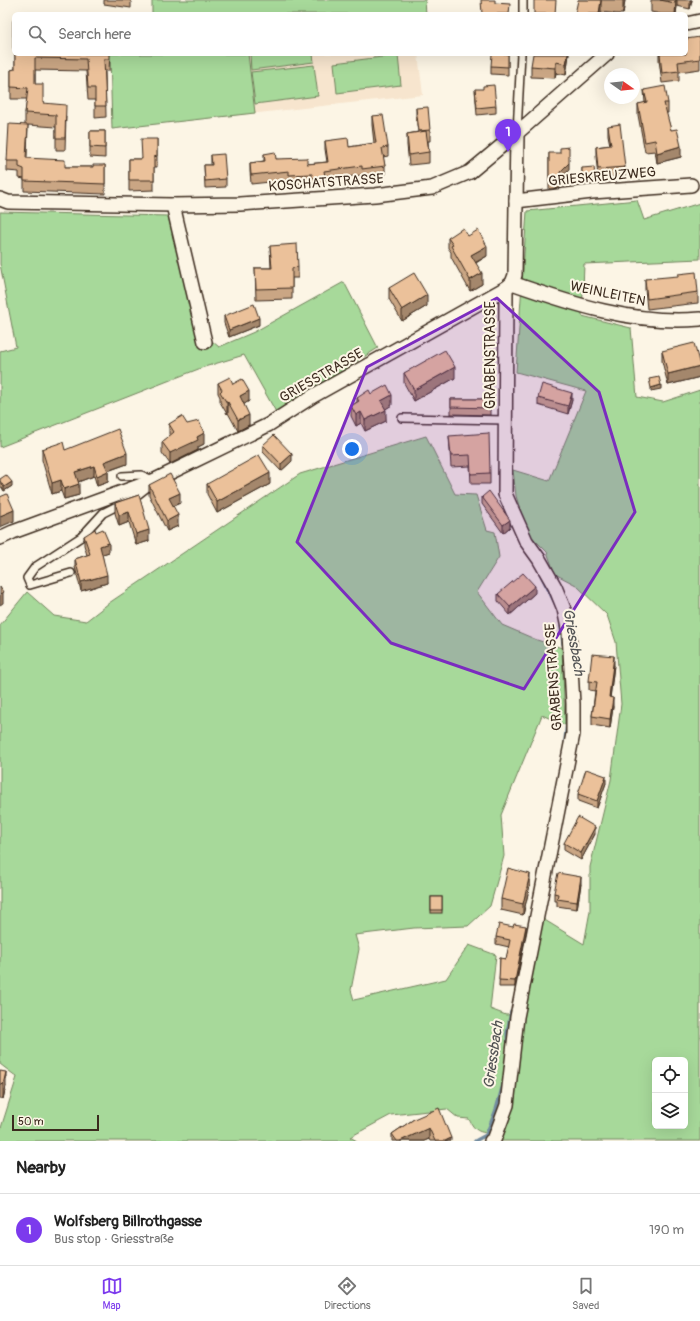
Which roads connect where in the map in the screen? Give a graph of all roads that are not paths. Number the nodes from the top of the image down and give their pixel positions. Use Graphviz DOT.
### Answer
graph roads {
  1 [pos="523,0"];
  2 [pos="523,12"];
  3 [pos="700,21"];
  4 [pos="688,24"];
  5 [pos="521,56"];
  6 [pos="605,56"];
  7 [pos="517,133"];
  8 [pos="691,185"];
  9 [pos="0,199"];
  10 [pos="516,201"];
  11 [pos="173,205"];
  12 [pos="509,285"];
  13 [pos="700,319"];
  14 [pos="205,342"];
  15 [pos="402,418"];
  16 [pos="505,420"];
  17 [pos="122,476"];
  18 [pos="155,480"];
  19 [pos="0,538"];
  20 [pos="71,573"];
  21 [pos="491,1141"];
  1 -- 2 [label="lane"];
  3 -- 4 [label="street"];
  5 -- 7 [label="lane"];
  6 -- 7 [label="street, KOSCHATSTRASSE"];
  7 -- 10 [label="street"];
  7 -- 11 [label="street, KOSCHATSTRASSE"];
  8 -- 10 [label="street, GRIESKREUZWEG"];
  9 -- 11 [label="street, KOSCHATSTRASSE"];
  10 -- 12 [label="street"];
  11 -- 14 [label="street"];
  12 -- 13 [label="street, WEINLEITEN"];
  12 -- 16 [label="street, GRABENSTRASSE"];
  12 -- 18 [label="street, GRIESSTRASSE"];
  15 -- 16 [label="lane"];
  16 -- 21 [label="street, GRABENSTRASSE"];
  17 -- 18 [label="lane"];
  18 -- 19 [label="street, GRIESSTRASSE"];
  18 -- 20 [label="lane"];
}
